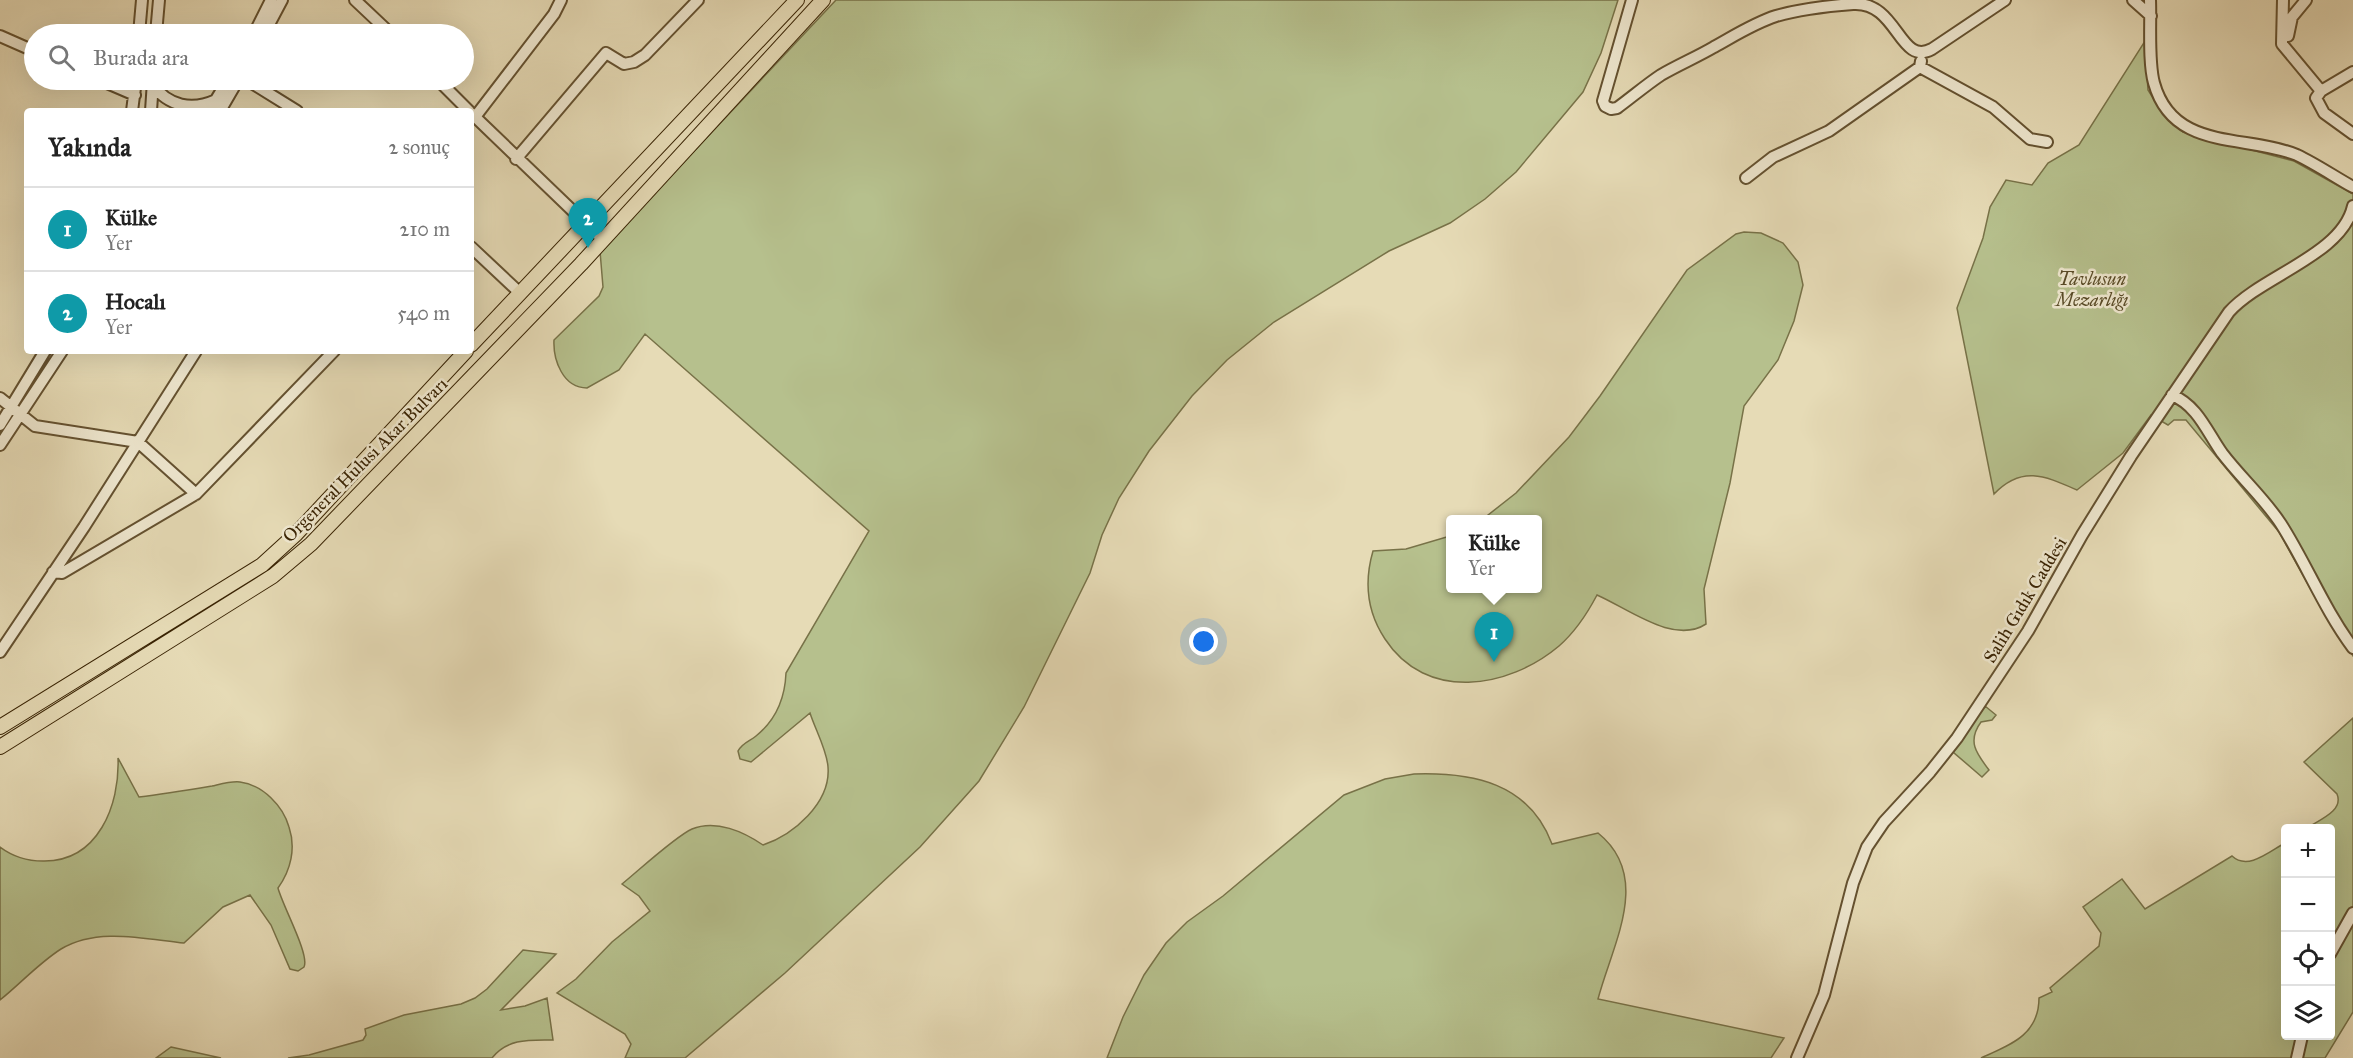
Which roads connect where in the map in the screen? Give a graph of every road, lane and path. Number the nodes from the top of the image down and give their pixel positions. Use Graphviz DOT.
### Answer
graph roads {
  1 [pos="142,0"];
  2 [pos="159,0"];
  3 [pos="272,0"];
  4 [pos="282,0"];
  5 [pos="355,0"];
  6 [pos="561,0"];
  7 [pos="698,0"];
  8 [pos="797,0"];
  9 [pos="823,0"];
  10 [pos="1632,0"];
  11 [pos="2005,0"];
  12 [pos="2133,0"];
  13 [pos="2150,0"];
  14 [pos="2283,0"];
  15 [pos="2306,0"];
  16 [pos="2151,16"];
  17 [pos="140,24"];
  18 [pos="157,24"];
  19 [pos="259,24"];
  20 [pos="269,24"];
  21 [pos="380,24"];
  22 [pos="0,36"];
  23 [pos="24,47"];
  24 [pos="1917,52"];
  25 [pos="2289,53"];
  26 [pos="1920,67"];
  27 [pos="2353,72"];
  28 [pos="123,90"];
  29 [pos="135,90"];
  30 [pos="152,90"];
  31 [pos="158,90"];
  32 [pos="222,90"];
  33 [pos="232,90"];
  34 [pos="263,90"];
  35 [pos="448,90"];
  36 [pos="2321,91"];
  37 [pos="135,95"];
  38 [pos="216,100"];
  39 [pos="133,108"];
  40 [pos="151,108"];
  41 [pos="211,108"];
  42 [pos="222,108"];
  43 [pos="292,108"];
  44 [pos="466,108"];
  45 [pos="474,112"];
  46 [pos="474,116"];
  47 [pos="2353,134"];
  48 [pos="2047,142"];
  49 [pos="516,159"];
  50 [pos="1746,178"];
  51 [pos="2353,187"];
  52 [pos="2353,206"];
  53 [pos="585,222"];
  54 [pos="603,240"];
  55 [pos="474,250"];
  56 [pos="520,292"];
  57 [pos="474,342"];
  58 [pos="43,354"];
  59 [pos="60,354"];
  60 [pos="194,354"];
  61 [pos="331,354"];
  62 [pos="463,354"];
  63 [pos="2172,395"];
  64 [pos="0,398"];
  65 [pos="12,408"];
  66 [pos="21,415"];
  67 [pos="0,425"];
  68 [pos="138,442"];
  69 [pos="0,445"];
  70 [pos="196,494"];
  71 [pos="53,572"];
  72 [pos="2353,648"];
  73 [pos="0,652"];
  74 [pos="0,727"];
  75 [pos="0,747"];
  76 [pos="2353,913"];
  77 [pos="2335,947"];
  78 [pos="2301,1040"];
  79 [pos="1797,1058"];
  80 [pos="2297,1058"];
  1 -- 17 [label="street"];
  2 -- 18 [label="street"];
  3 -- 19 [label="street"];
  4 -- 20 [label="street"];
  5 -- 21 [label="street"];
  6 -- 45 [label="street"];
  7 -- 49 [label="street"];
  8 -- 53 [label="main road"];
  9 -- 54 [label="main road, Orgeneral Hulusi Akar Bulvarı"];
  10 -- 24 [label="street"];
  11 -- 24 [label="street"];
  12 -- 16 [label="street"];
  13 -- 16 [label="street"];
  14 -- 25 [label="street"];
  15 -- 25 [label="street"];
  16 -- 51 [label="street"];
  22 -- 23 [label="street"];
  24 -- 26 [label="street"];
  25 -- 36 [label="street"];
  26 -- 48 [label="street"];
  26 -- 50 [label="street"];
  27 -- 36 [label="street"];
  28 -- 37 [label="street"];
  29 -- 37 [label="street"];
  30 -- 40 [label="street"];
  31 -- 38 [label="street"];
  32 -- 38 [label="street"];
  33 -- 42 [label="street"];
  34 -- 43 [label="street"];
  35 -- 44 [label="street"];
  36 -- 47 [label="street"];
  37 -- 39 [label="street"];
  38 -- 41 [label="street"];
  46 -- 49 [label="street"];
  49 -- 53 [label="street"];
  52 -- 63 [label="street, Salih Gıdık Caddesi"];
  53 -- 54 [label="street"];
  53 -- 56 [label="main road"];
  54 -- 75 [label="main road, Orgeneral Hulusi Akar Bulvarı"];
  55 -- 56 [label="street"];
  56 -- 57 [label="main road"];
  58 -- 65 [label="street"];
  59 -- 66 [label="street"];
  60 -- 68 [label="street"];
  61 -- 70 [label="street"];
  62 -- 74 [label="main road, Orgeneral Hulusi Akar Bulvarı"];
  63 -- 72 [label="street"];
  63 -- 79 [label="street, Salih Gıdık Caddesi"];
  64 -- 65 [label="street"];
  65 -- 66 [label="street"];
  65 -- 67 [label="street"];
  66 -- 68 [label="street"];
  66 -- 69 [label="street"];
  68 -- 70 [label="street"];
  68 -- 71 [label="street"];
  70 -- 71 [label="street"];
  71 -- 73 [label="street"];
  76 -- 77 [label="street"];
  78 -- 80 [label="street"];
}
